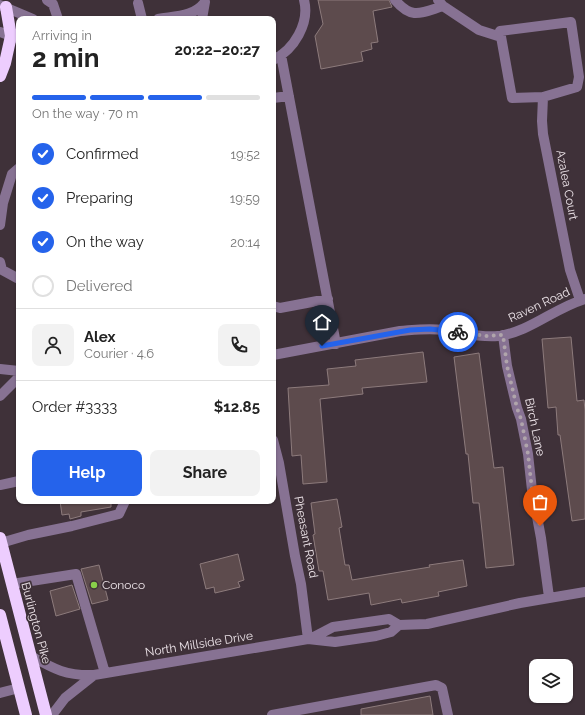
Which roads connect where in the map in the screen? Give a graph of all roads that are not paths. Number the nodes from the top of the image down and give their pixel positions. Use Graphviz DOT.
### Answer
graph roads {
  1 [pos="47,0"];
  2 [pos="304,0"];
  3 [pos="395,0"];
  4 [pos="205,1"];
  5 [pos="138,3"];
  6 [pos="441,3"];
  7 [pos="3,6"];
  8 [pos="26,16"];
  9 [pos="57,16"];
  10 [pos="141,16"];
  11 [pos="176,16"];
  12 [pos="202,16"];
  13 [pos="10,36"];
  14 [pos="501,37"];
  15 [pos="277,57"];
  16 [pos="0,76"];
  17 [pos="289,96"];
  18 [pos="544,97"];
  19 [pos="276,98"];
  20 [pos="16,171"];
  21 [pos="0,225"];
  22 [pos="0,262"];
  23 [pos="16,277"];
  24 [pos="328,298"];
  25 [pos="583,300"];
  26 [pos="276,307"];
  27 [pos="503,335"];
  28 [pos="336,344"];
  29 [pos="276,354"];
  30 [pos="0,369"];
  31 [pos="16,371"];
  32 [pos="16,381"];
  33 [pos="0,396"];
  34 [pos="276,452"];
  35 [pos="16,482"];
  36 [pos="0,485"];
  37 [pos="124,504"];
  38 [pos="1,540"];
  39 [pos="12,584"];
  40 [pos="585,592"];
  41 [pos="548,597"];
  42 [pos="0,615"];
  43 [pos="399,625"];
  44 [pos="308,639"];
  45 [pos="31,656"];
  46 [pos="105,673"];
  47 [pos="94,675"];
  48 [pos="19,688"];
  49 [pos="0,693"];
  50 [pos="26,715"];
  51 [pos="46,715"];
  52 [pos="52,715"];
  53 [pos="272,715"];
  54 [pos="448,715"];
  1 -- 9 [label="street"];
  2 -- 15 [label="street"];
  3 -- 6 [label="street"];
  4 -- 11 [label="street"];
  4 -- 12 [label="street"];
  5 -- 10 [label="street"];
  6 -- 14 [label="street"];
  7 -- 8 [label="street"];
  7 -- 13 [label="highway"];
  13 -- 16 [label="highway"];
  14 -- 18 [label="street"];
  14 -- 18 [label="street"];
  15 -- 17 [label="street"];
  17 -- 19 [label="street"];
  17 -- 24 [label="street"];
  18 -- 25 [label="street, Azalea Court"];
  20 -- 21 [label="street"];
  22 -- 23 [label="street"];
  24 -- 26 [label="street"];
  24 -- 28 [label="street"];
  25 -- 27 [label="street, Raven Road"];
  27 -- 28 [label="street"];
  27 -- 41 [label="street, Birch Lane"];
  28 -- 29 [label="street"];
  30 -- 31 [label="street"];
  32 -- 33 [label="street"];
  34 -- 44 [label="street, Pheasant Road"];
  35 -- 36 [label="street"];
  37 -- 38 [label="street"];
  38 -- 39 [label="highway, Burlington Pike"];
  39 -- 45 [label="highway, Burlington Pike"];
  39 -- 46 [label="street"];
  40 -- 41 [label="street, North Millside Drive"];
  41 -- 43 [label="street, North Millside Drive"];
  42 -- 48 [label="highway"];
  43 -- 44 [label="street, North Millside Drive"];
  43 -- 44 [label="street, North Millside Drive"];
  44 -- 46 [label="street, North Millside Drive"];
  45 -- 47 [label="street, North Millside Drive"];
  45 -- 51 [label="highway, Burlington Pike"];
  46 -- 47 [label="street, North Millside Drive"];
  47 -- 52 [label="street, North Millside Drive"];
  48 -- 49 [label="street"];
  48 -- 50 [label="highway"];
  53 -- 54 [label="street"];
}
